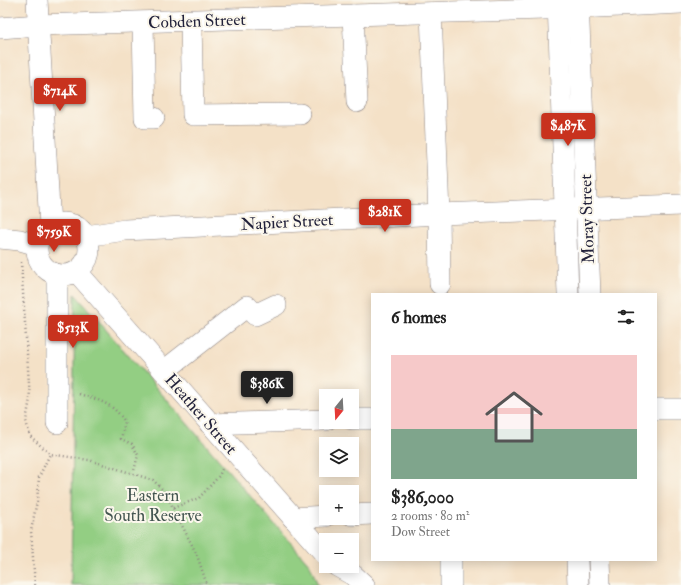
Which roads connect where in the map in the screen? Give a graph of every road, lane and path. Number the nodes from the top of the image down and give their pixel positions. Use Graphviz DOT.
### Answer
graph roads {
  1 [pos="37,0"];
  2 [pos="681,3"];
  3 [pos="568,4"];
  4 [pos="400,7"];
  5 [pos="443,8"];
  6 [pos="351,10"];
  7 [pos="192,21"];
  8 [pos="143,22"];
  9 [pos="38,25"];
  10 [pos="0,28"];
  11 [pos="357,102"];
  12 [pos="300,114"];
  13 [pos="154,118"];
  14 [pos="681,205"];
  15 [pos="587,208"];
  16 [pos="565,210"];
  17 [pos="439,214"];
  18 [pos="50,226"];
  19 [pos="86,236"];
  20 [pos="0,238"];
  21 [pos="37,245"];
  22 [pos="77,272"];
  23 [pos="57,275"];
  24 [pos="440,284"];
  25 [pos="568,293"];
  26 [pos="590,293"];
  27 [pos="276,305"];
  28 [pos="164,371"];
  29 [pos="79,394"];
  30 [pos="657,409"];
  31 [pos="681,409"];
  32 [pos="371,418"];
  33 [pos="359,419"];
  34 [pos="319,420"];
  35 [pos="57,423"];
  36 [pos="210,424"];
  37 [pos="50,454"];
  38 [pos="224,466"];
  39 [pos="133,475"];
  40 [pos="165,492"];
  41 [pos="172,508"];
  42 [pos="371,514"];
  43 [pos="359,515"];
  44 [pos="319,516"];
  45 [pos="293,518"];
  46 [pos="319,547"];
  47 [pos="451,561"];
  48 [pos="577,561"];
  49 [pos="599,561"];
  50 [pos="338,573"];
  51 [pos="348,573"];
  52 [pos="35,585"];
  53 [pos="207,585"];
  54 [pos="342,585"];
  55 [pos="364,585"];
  56 [pos="451,585"];
  57 [pos="578,585"];
  58 [pos="600,585"];
  1 -- 9 [label="street"];
  2 -- 3 [label="street, Cobden Street"];
  3 -- 5 [label="street, Cobden Street"];
  3 -- 15 [label="street, Moray Street"];
  3 -- 16 [label="street, Moray Street"];
  4 -- 5 [label="street, Cobden Street"];
  4 -- 6 [label="street, Cobden Street"];
  5 -- 17 [label="street"];
  6 -- 7 [label="street, Cobden Street"];
  6 -- 11 [label="street"];
  7 -- 8 [label="street, Cobden Street"];
  7 -- 12 [label="street"];
  8 -- 9 [label="street, Cobden Street"];
  8 -- 13 [label="street"];
  9 -- 10 [label="street, Cobden Street"];
  9 -- 18 [label="street"];
  14 -- 15 [label="street, Napier Street"];
  15 -- 16 [label="street, Napier Street"];
  15 -- 26 [label="street, Moray Street"];
  16 -- 17 [label="street, Napier Street"];
  16 -- 25 [label="street, Moray Street"];
  17 -- 19 [label="street, Napier Street"];
  17 -- 24 [label="street"];
  18 -- 19 [label="street"];
  18 -- 21 [label="street"];
  19 -- 22 [label="street"];
  20 -- 21 [label="street"];
  21 -- 23 [label="street"];
  22 -- 23 [label="street"];
  22 -- 28 [label="street, Heather Street"];
  23 -- 35 [label="street"];
  27 -- 28 [label="street"];
  28 -- 36 [label="street, Heather Street"];
  29 -- 39 [label="path"];
  30 -- 31 [label="street"];
  32 -- 33 [label="street"];
  34 -- 36 [label="street"];
  36 -- 45 [label="street, Heather Street"];
  37 -- 52 [label="path"];
  38 -- 41 [label="path"];
  40 -- 41 [label="path"];
  41 -- 53 [label="path"];
  42 -- 43 [label="street"];
  44 -- 45 [label="street"];
  45 -- 46 [label="street, Heather Street"];
  47 -- 56 [label="street"];
  48 -- 57 [label="street"];
  49 -- 58 [label="street"];
  50 -- 54 [label="street"];
  51 -- 55 [label="street"];
}
